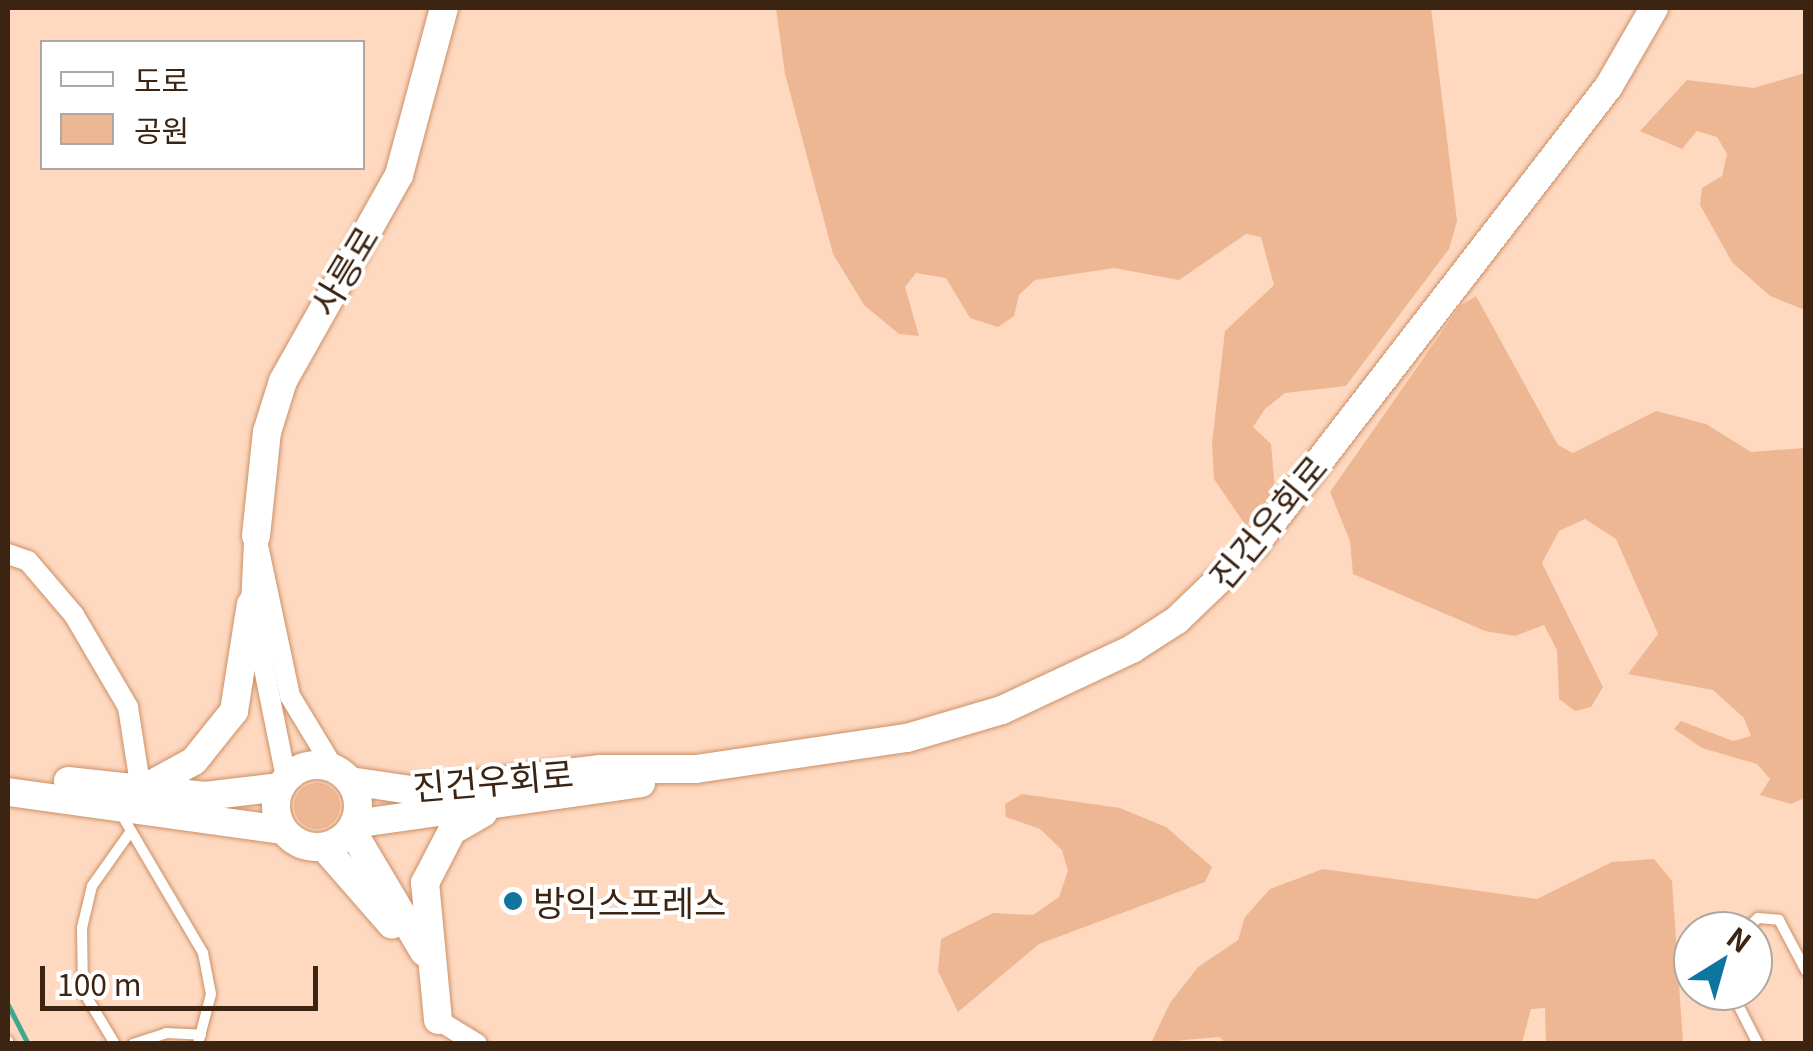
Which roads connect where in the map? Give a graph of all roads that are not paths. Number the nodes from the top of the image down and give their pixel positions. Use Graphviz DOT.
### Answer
graph roads {
  1 [pos="444,8"];
  2 [pos="1654,8"];
  3 [pos="256,536"];
  4 [pos="8,554"];
  5 [pos="251,604"];
  6 [pos="696,769"];
  7 [pos="8,774"];
  8 [pos="341,774"];
  9 [pos="283,782"];
  10 [pos="140,790"];
  11 [pos="8,792"];
  12 [pos="518,802"];
  13 [pos="124,819"];
  14 [pos="353,827"];
  15 [pos="284,830"];
  16 [pos="324,847"];
  17 [pos="1773,919"];
  18 [pos="1806,971"];
  19 [pos="1741,1011"];
  20 [pos="440,1032"];
  21 [pos="200,1039"];
  22 [pos="115,1044"];
  23 [pos="133,1044"];
  24 [pos="477,1044"];
  25 [pos="1758,1044"];
  1 -- 3 [label="main road, 사릉로"];
  2 -- 6 [label="main road, 진건우회로"];
  3 -- 5 [label="street, 사릉로"];
  3 -- 8 [label="street, 사릉로"];
  4 -- 10 [label="street"];
  5 -- 9 [label="street, 사릉로"];
  5 -- 10 [label="main road"];
  6 -- 8 [label="main road, 진건우회로"];
  6 -- 12 [label="main road, 진건우회로"];
  7 -- 10 [label="main road"];
  8 -- 9 [label="main road"];
  8 -- 14 [label="main road"];
  9 -- 10 [label="main road"];
  9 -- 15 [label="main road"];
  11 -- 13 [label="main road"];
  12 -- 14 [label="main road, 진건우회로"];
  12 -- 20 [label="main road"];
  13 -- 15 [label="main road"];
  13 -- 21 [label="lane"];
  13 -- 22 [label="lane"];
  14 -- 16 [label="main road"];
  14 -- 20 [label="main road"];
  15 -- 16 [label="main road"];
  16 -- 20 [label="main road"];
  17 -- 18 [label="lane"];
  19 -- 25 [label="lane"];
  20 -- 24 [label="street"];
  21 -- 23 [label="lane"];
}
